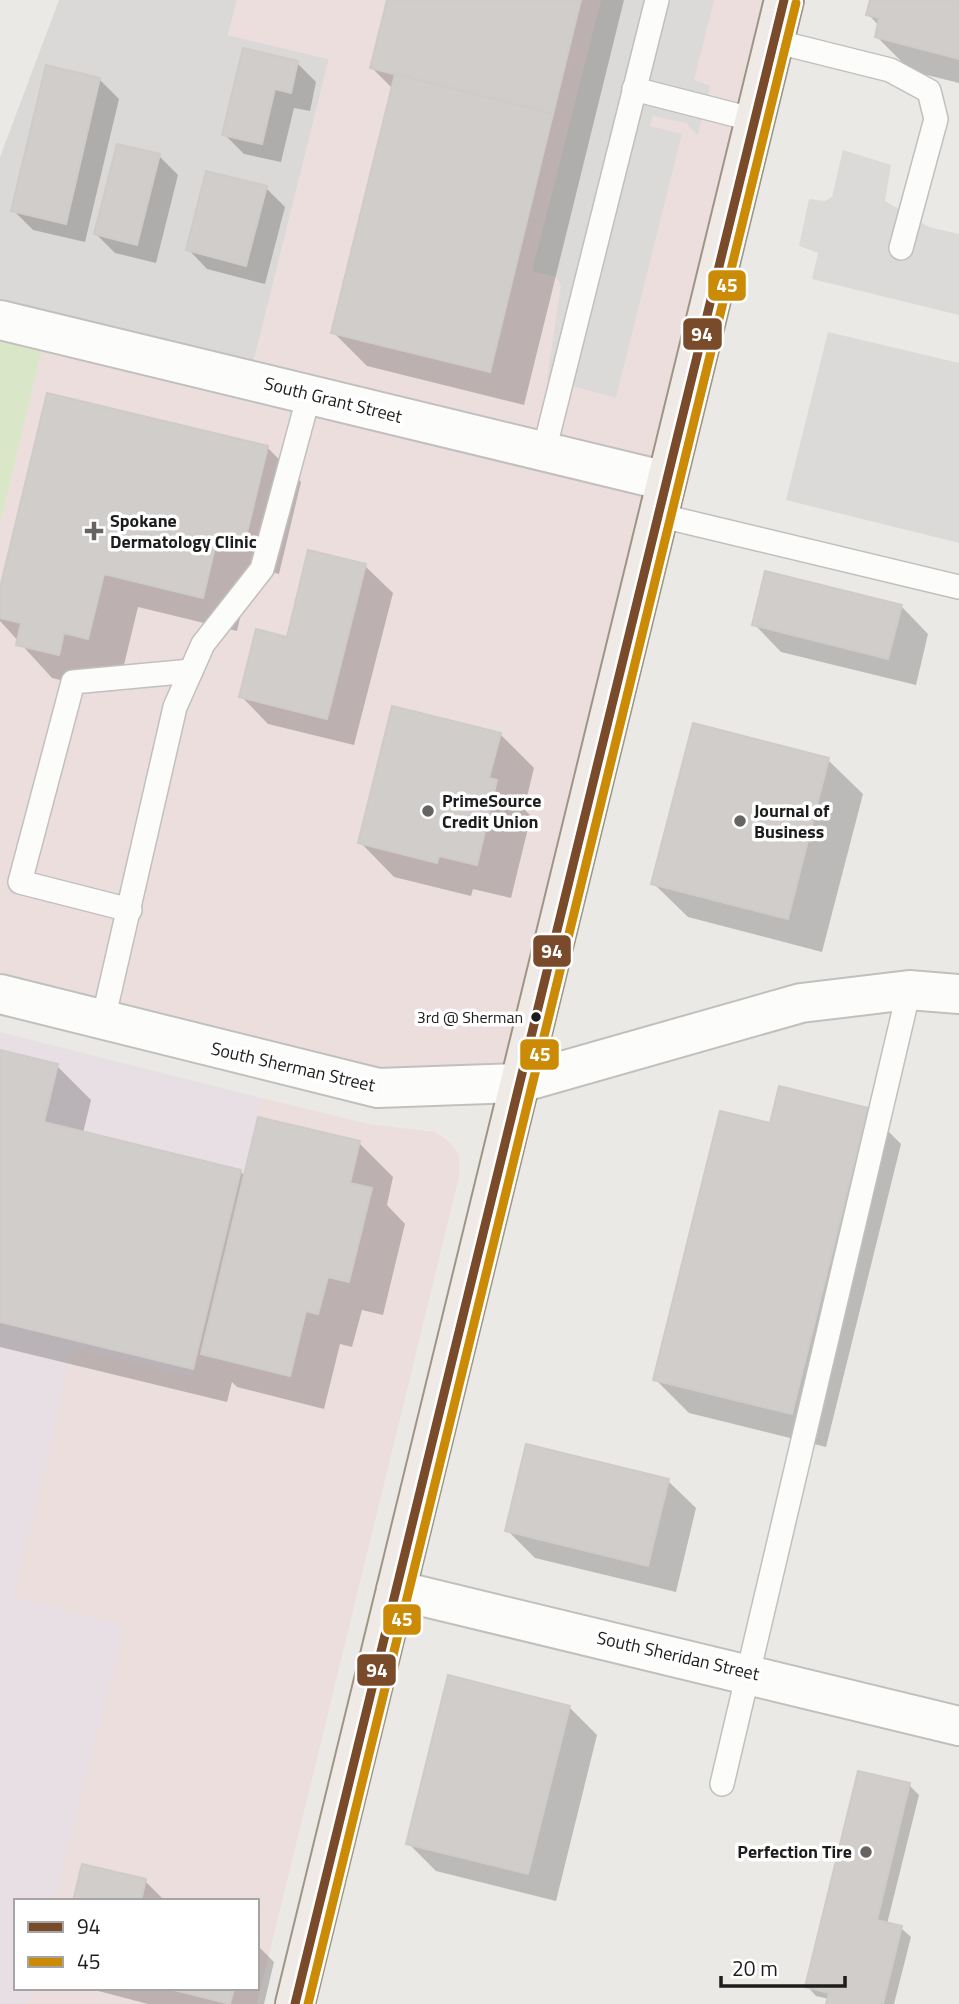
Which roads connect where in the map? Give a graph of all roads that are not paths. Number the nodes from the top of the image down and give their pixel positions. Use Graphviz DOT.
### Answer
graph roads {
  1 [pos="657,0"];
  2 [pos="783,0"];
  3 [pos="774,41"];
  4 [pos="635,89"];
  5 [pos="755,120"];
  6 [pos="901,248"];
  7 [pos="0,320"];
  8 [pos="309,395"];
  9 [pos="544,452"];
  10 [pos="662,498"];
  11 [pos="959,587"];
  12 [pos="191,671"];
  13 [pos="130,910"];
  14 [pos="909,990"];
  15 [pos="0,994"];
  16 [pos="959,994"];
  17 [pos="103,1020"];
  18 [pos="520,1083"];
  19 [pos="396,1590"];
  20 [pos="748,1672"];
  21 [pos="959,1726"];
  22 [pos="722,1784"];
  23 [pos="295,2004"];
  1 -- 4 [label="lane"];
  2 -- 3 [label="main road"];
  3 -- 5 [label="main road"];
  3 -- 6 [label="lane"];
  4 -- 5 [label="lane"];
  4 -- 9 [label="lane"];
  5 -- 10 [label="main road"];
  7 -- 8 [label="street, South Grant Street"];
  8 -- 9 [label="street, South Grant Street"];
  8 -- 12 [label="lane"];
  9 -- 10 [label="street, South Grant Street"];
  10 -- 11 [label="lane"];
  10 -- 18 [label="main road"];
  12 -- 13 [label="lane"];
  12 -- 13 [label="lane"];
  13 -- 17 [label="lane"];
  14 -- 16 [label="street, South Sherman Street"];
  14 -- 18 [label="street, South Sherman Street"];
  14 -- 20 [label="lane"];
  15 -- 17 [label="street, South Sherman Street"];
  17 -- 18 [label="street, South Sherman Street"];
  18 -- 19 [label="main road"];
  19 -- 20 [label="street, South Sheridan Street"];
  19 -- 23 [label="main road"];
  20 -- 21 [label="street, South Sheridan Street"];
  20 -- 22 [label="lane"];
}
